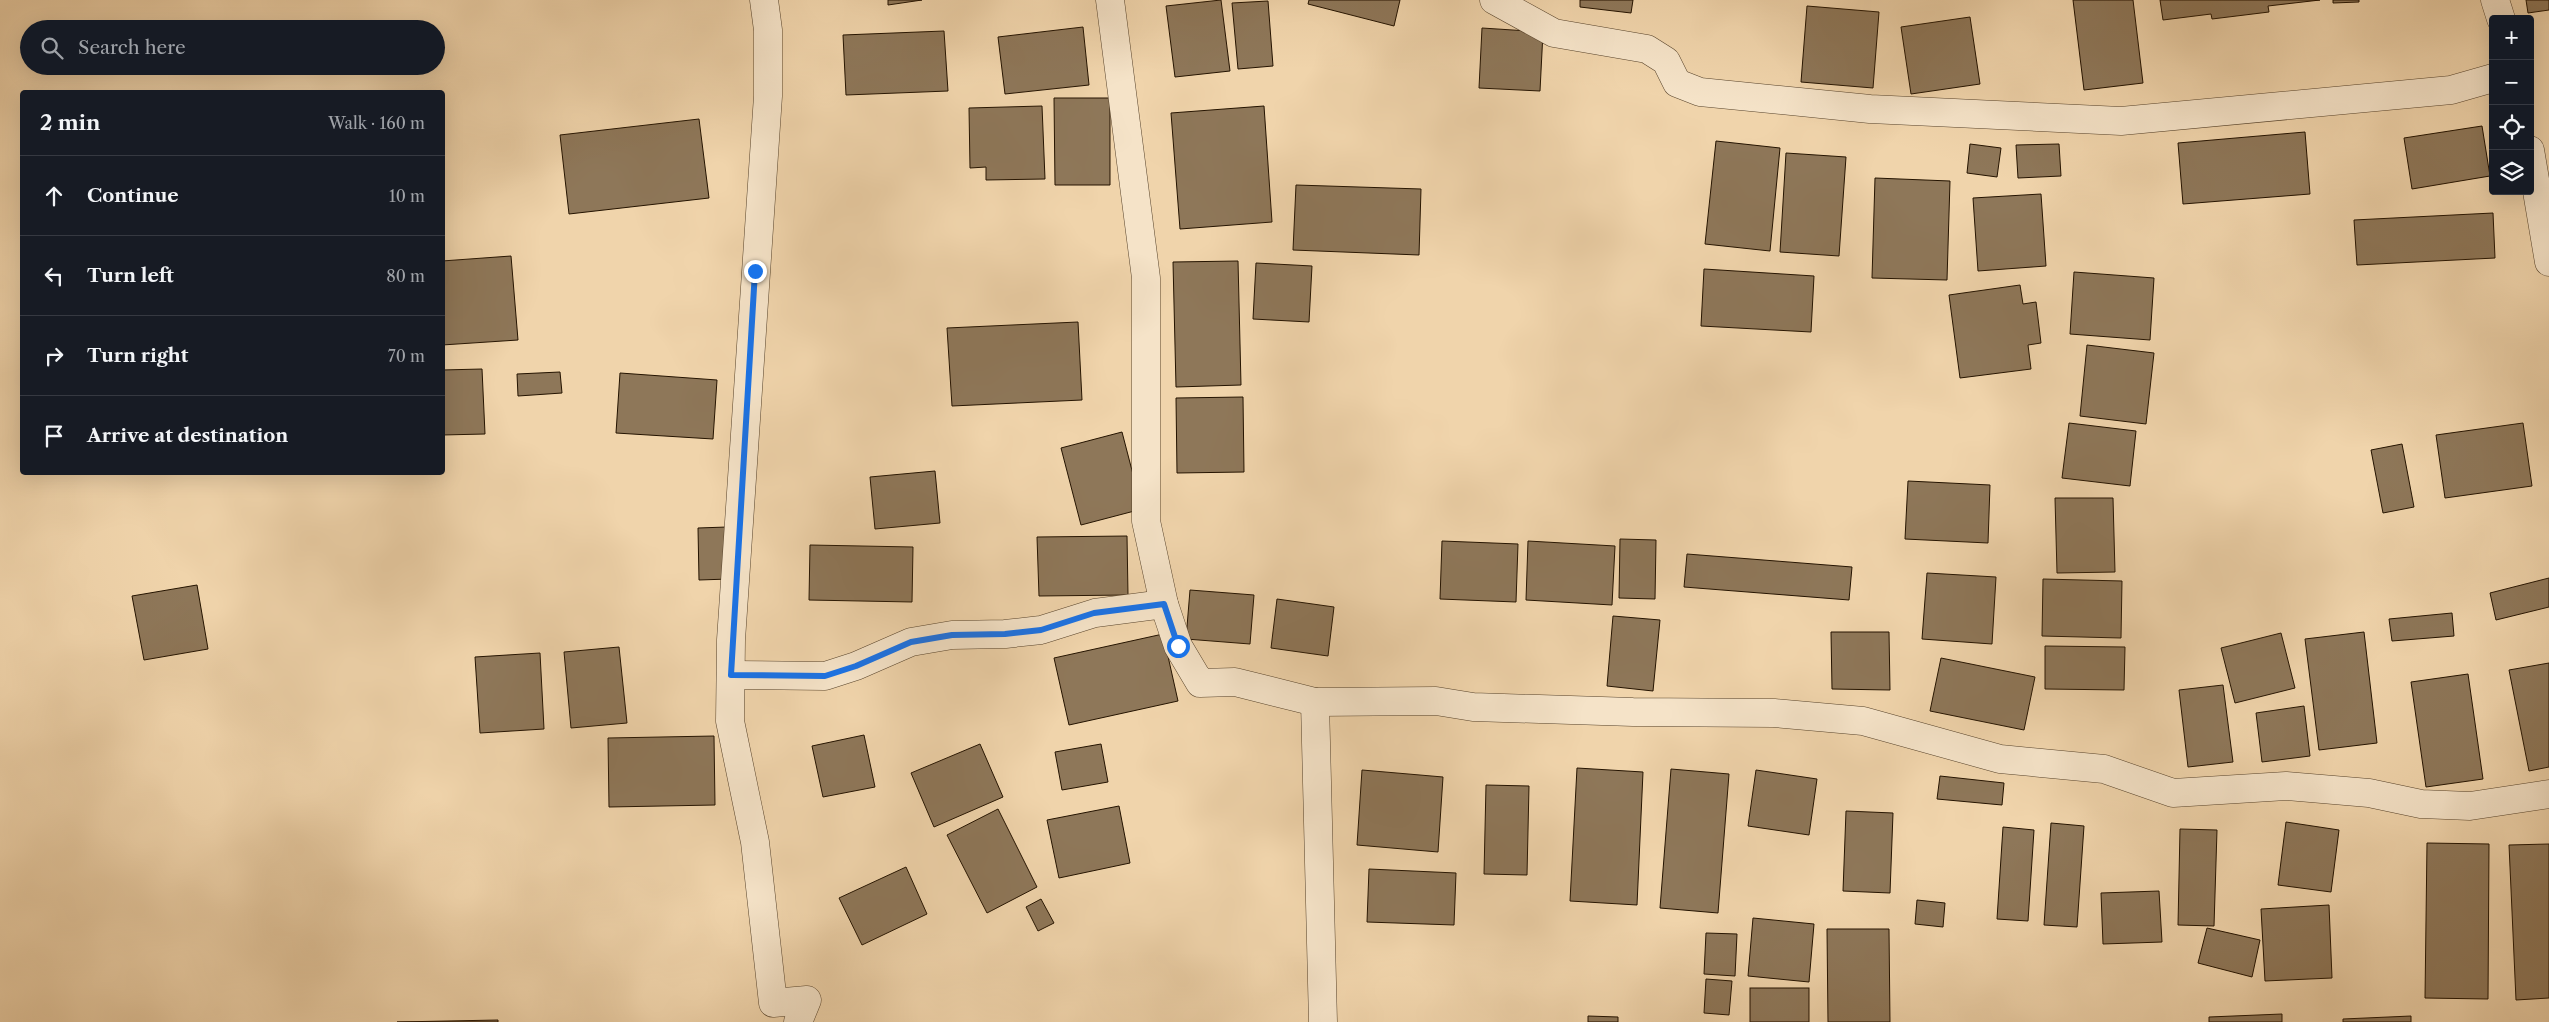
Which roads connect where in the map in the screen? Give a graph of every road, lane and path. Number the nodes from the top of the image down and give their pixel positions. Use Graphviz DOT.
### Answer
graph roads {
  1 [pos="764,0"];
  2 [pos="1110,0"];
  3 [pos="1494,0"];
  4 [pos="2495,0"];
  5 [pos="2500,15"];
  6 [pos="2489,79"];
  7 [pos="2534,174"];
  8 [pos="2549,262"];
  9 [pos="1164,604"];
  10 [pos="731,675"];
  11 [pos="1315,702"];
  12 [pos="2549,794"];
  13 [pos="798,1022"];
  14 [pos="1323,1022"];
  1 -- 10 [label="street"];
  2 -- 9 [label="street"];
  3 -- 6 [label="street"];
  4 -- 5 [label="street"];
  7 -- 8 [label="street"];
  9 -- 10 [label="street"];
  9 -- 11 [label="street"];
  10 -- 13 [label="street"];
  11 -- 12 [label="street"];
  11 -- 14 [label="street"];
}
